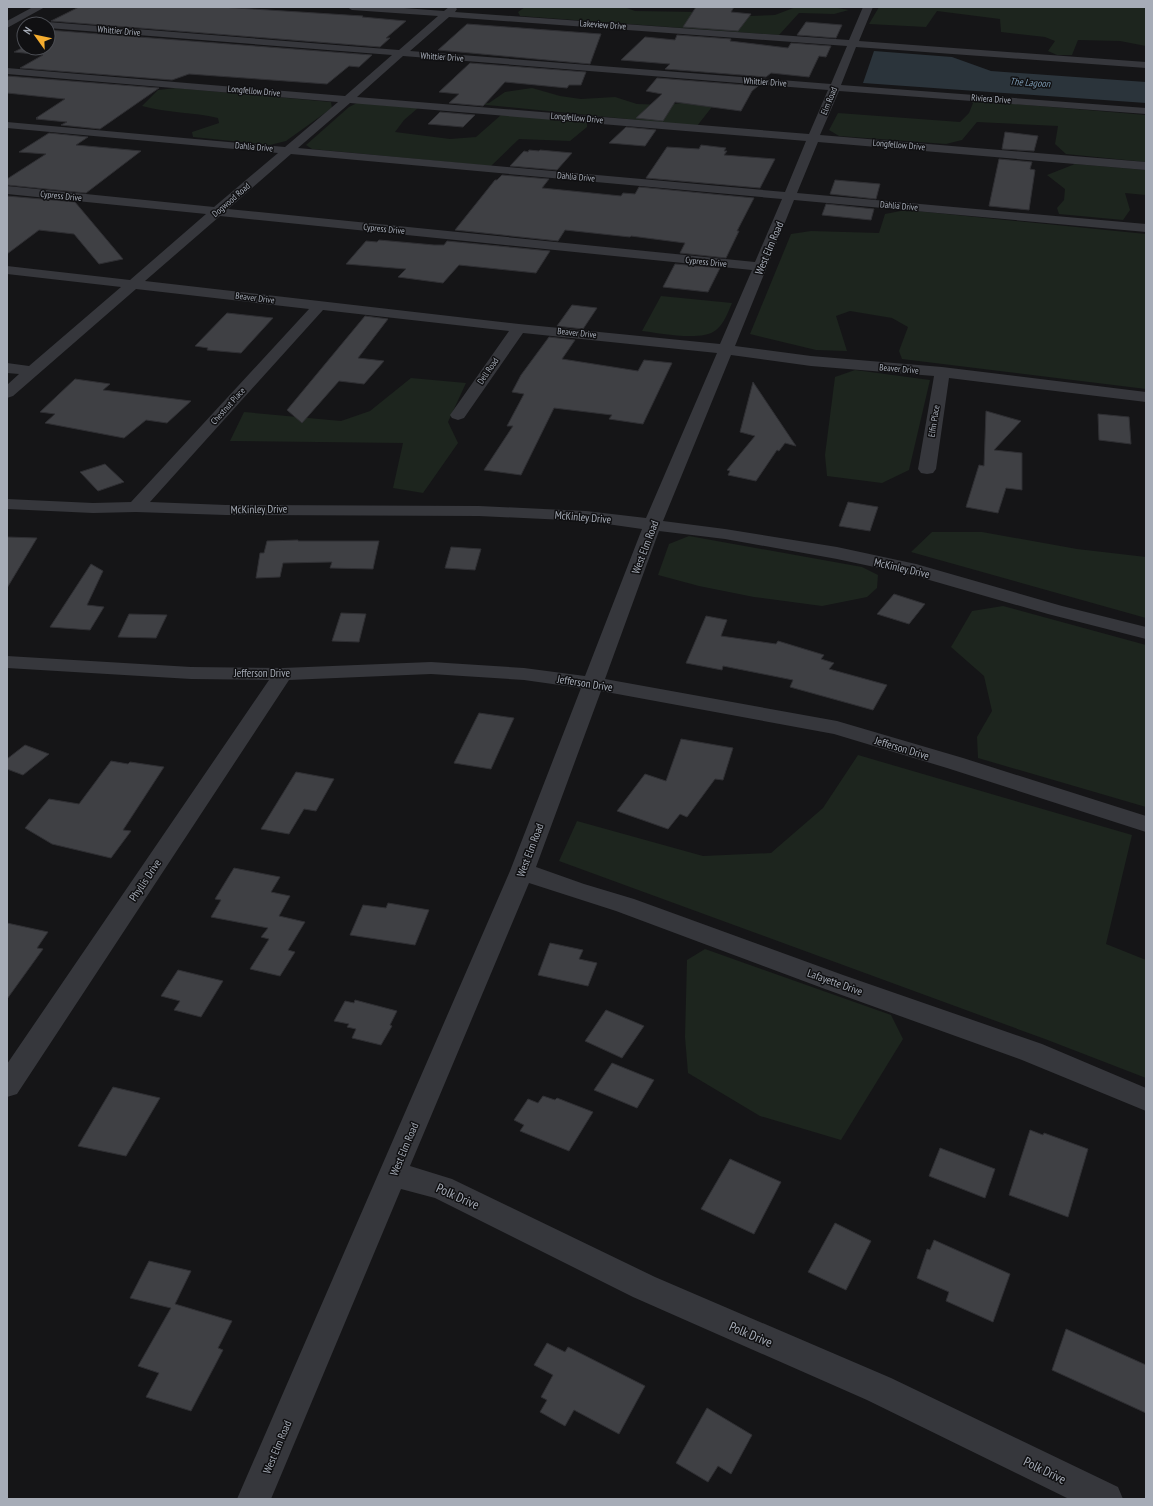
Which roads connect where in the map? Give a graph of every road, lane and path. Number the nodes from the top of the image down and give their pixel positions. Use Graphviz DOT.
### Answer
graph roads {
  1 [pos="40,7"];
  2 [pos="352,7"];
  3 [pos="868,7"];
  4 [pos="451,10"];
  5 [pos="8,23"];
  6 [pos="56,27"];
  7 [pos="854,43"];
  8 [pos="400,54"];
  9 [pos="1146,65"];
  10 [pos="7,70"];
  11 [pos="835,87"];
  12 [pos="349,99"];
  13 [pos="1146,111"];
  14 [pos="7,125"];
  15 [pos="814,138"];
  16 [pos="288,150"];
  17 [pos="1146,166"];
  18 [pos="7,190"];
  19 [pos="790,196"];
  20 [pos="218,212"];
  21 [pos="1146,228"];
  22 [pos="760,267"];
  23 [pos="7,270"];
  24 [pos="134,284"];
  25 [pos="320,305"];
  26 [pos="519,328"];
  27 [pos="726,350"];
  28 [pos="7,368"];
  29 [pos="32,372"];
  30 [pos="942,372"];
  31 [pos="7,394"];
  32 [pos="1146,397"];
  33 [pos="458,415"];
  34 [pos="927,469"];
  35 [pos="7,504"];
  36 [pos="136,507"];
  37 [pos="653,524"];
  38 [pos="1146,633"];
  39 [pos="7,662"];
  40 [pos="283,674"];
  41 [pos="594,684"];
  42 [pos="1146,824"];
  43 [pos="522,871"];
  44 [pos="7,1086"];
  45 [pos="1146,1100"];
  46 [pos="394,1174"];
  47 [pos="254,1499"];
  48 [pos="1106,1499"];
  1 -- 5 [label="street"];
  2 -- 4 [label="street, Lakeview Drive"];
  3 -- 7 [label="street, Elm Road"];
  4 -- 7 [label="street, Lakeview Drive"];
  4 -- 8 [label="street, Dogwood Road"];
  6 -- 8 [label="street, Whittier Drive"];
  7 -- 9 [label="street"];
  7 -- 11 [label="street, Elm Road"];
  8 -- 11 [label="street, Whittier Drive"];
  8 -- 12 [label="street, Dogwood Road"];
  10 -- 12 [label="street, Longfellow Drive"];
  11 -- 13 [label="street, Riviera Drive"];
  11 -- 15 [label="street, Elm Road"];
  12 -- 15 [label="street, Longfellow Drive"];
  12 -- 16 [label="street, Dogwood Road"];
  14 -- 16 [label="street, Dahlia Drive"];
  15 -- 17 [label="street, Longfellow Drive"];
  15 -- 19 [label="street, Elm Road"];
  16 -- 19 [label="street, Dahlia Drive"];
  16 -- 20 [label="street, Dogwood Road"];
  18 -- 20 [label="street, Cypress Drive"];
  19 -- 21 [label="street, Dahlia Drive"];
  19 -- 22 [label="street, West Elm Road"];
  20 -- 22 [label="street, Cypress Drive"];
  20 -- 24 [label="street, Dogwood Road"];
  22 -- 27 [label="street, West Elm Road"];
  23 -- 24 [label="street, Beaver Drive"];
  24 -- 25 [label="street, Beaver Drive"];
  24 -- 29 [label="street, Dogwood Road"];
  25 -- 26 [label="street, Beaver Drive"];
  25 -- 36 [label="street, Chestnut Place"];
  26 -- 27 [label="street, Beaver Drive"];
  26 -- 33 [label="street, Dell Road"];
  27 -- 30 [label="street, Beaver Drive"];
  27 -- 37 [label="street, West Elm Road"];
  28 -- 29 [label="street"];
  29 -- 31 [label="street, Dogwood Road"];
  30 -- 32 [label="street, Beaver Drive"];
  30 -- 34 [label="street, Elfin Place"];
  35 -- 36 [label="street, McKinley Drive"];
  36 -- 37 [label="street, McKinley Drive"];
  37 -- 38 [label="street, McKinley Drive"];
  37 -- 41 [label="street, West Elm Road"];
  39 -- 40 [label="street, Jefferson Drive"];
  40 -- 41 [label="street, Jefferson Drive"];
  40 -- 44 [label="street, Phyllis Drive"];
  41 -- 42 [label="street, Jefferson Drive"];
  41 -- 43 [label="street, West Elm Road"];
  43 -- 45 [label="street, Lafayette Drive"];
  43 -- 46 [label="street, West Elm Road"];
  46 -- 47 [label="street, West Elm Road"];
  46 -- 48 [label="street, Polk Drive"];
}
